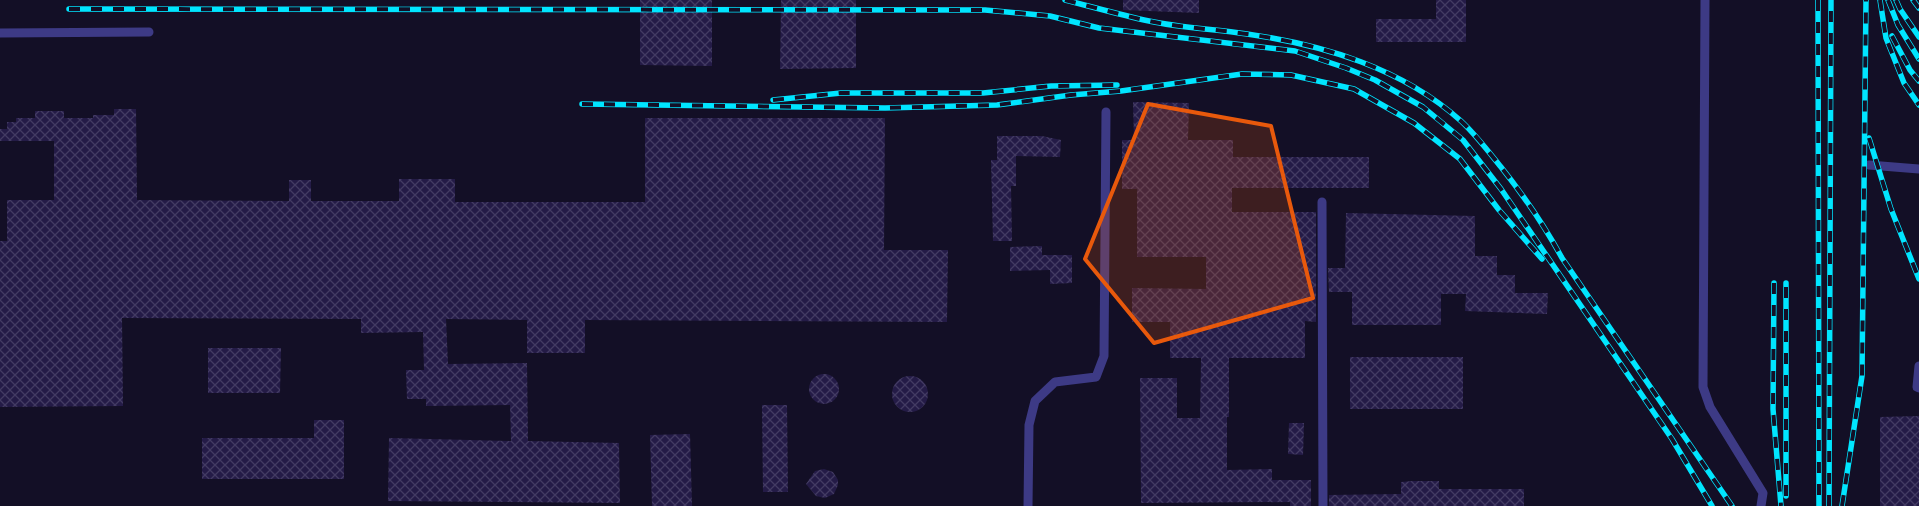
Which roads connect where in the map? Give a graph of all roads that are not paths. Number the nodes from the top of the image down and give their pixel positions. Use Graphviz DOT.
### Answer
graph roads {
  1 [pos="1705,0"];
  2 [pos="149,32"];
  3 [pos="0,33"];
  4 [pos="1106,112"];
  5 [pos="1869,165"];
  6 [pos="1919,169"];
  7 [pos="1322,202"];
  8 [pos="1919,366"];
  9 [pos="1919,388"];
  10 [pos="1028,506"];
  11 [pos="1323,506"];
  12 [pos="1761,506"];
  1 -- 12 [label="lane"];
  2 -- 3 [label="lane"];
  4 -- 10 [label="lane"];
  5 -- 6 [label="lane"];
  7 -- 11 [label="lane"];
  8 -- 9 [label="lane"];
}
